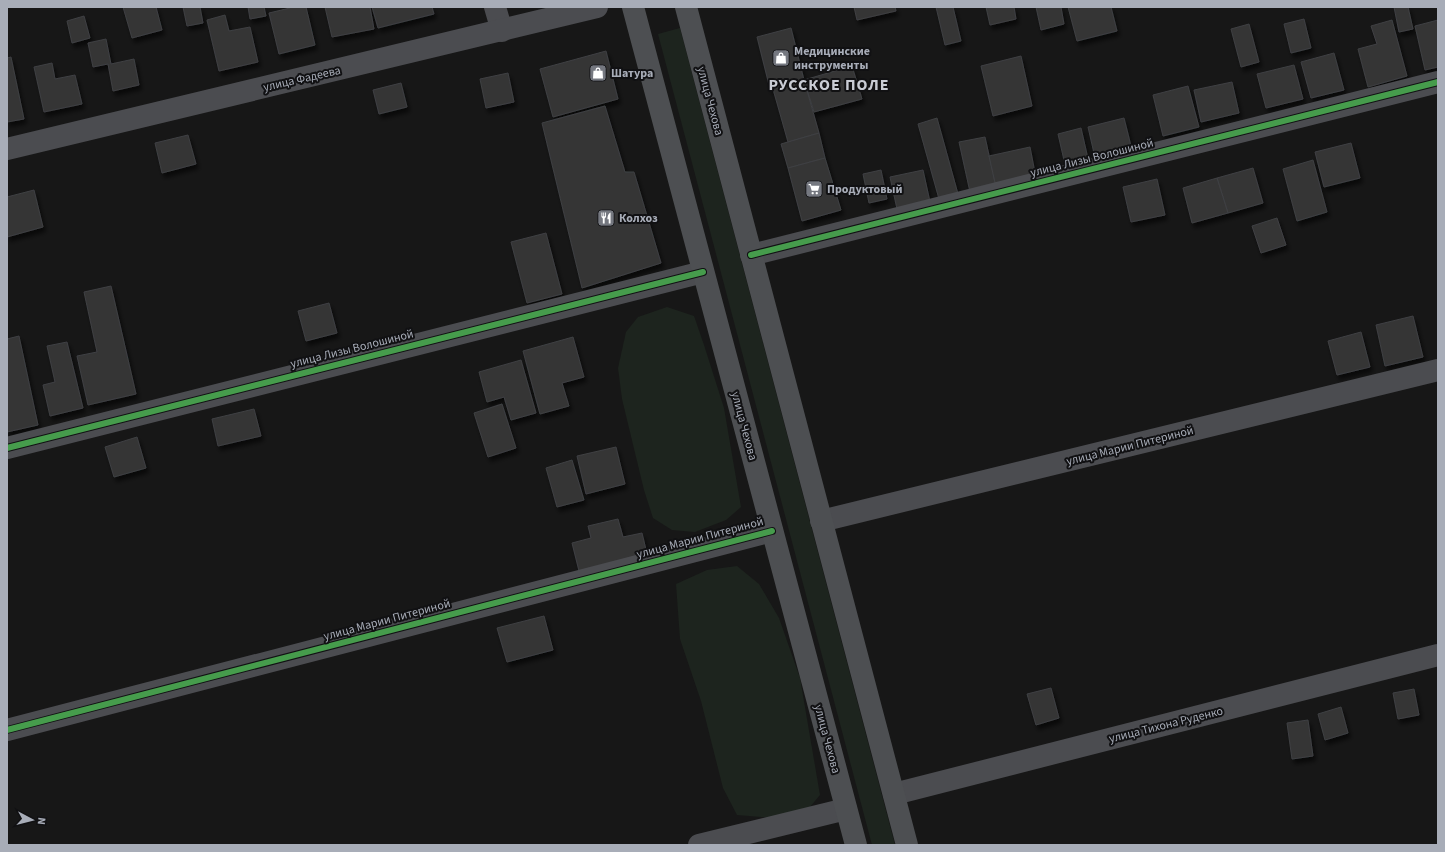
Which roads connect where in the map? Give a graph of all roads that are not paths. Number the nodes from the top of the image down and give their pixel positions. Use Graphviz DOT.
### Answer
graph roads {
  1 [pos="495,7"];
  2 [pos="597,7"];
  3 [pos="633,7"];
  4 [pos="686,7"];
  5 [pos="502,31"];
  6 [pos="1438,82"];
  7 [pos="7,149"];
  8 [pos="750,255"];
  9 [pos="703,272"];
  10 [pos="1438,370"];
  11 [pos="7,448"];
  12 [pos="822,521"];
  13 [pos="772,531"];
  14 [pos="1438,655"];
  15 [pos="7,730"];
  16 [pos="894,794"];
  17 [pos="846,809"];
  18 [pos="699,845"];
  19 [pos="856,845"];
  20 [pos="907,845"];
  1 -- 5 [label="street"];
  2 -- 5 [label="street, улица Фадеева"];
  3 -- 9 [label="main road, улица Чехова"];
  4 -- 8 [label="main road, улица Чехова"];
  5 -- 7 [label="street, улица Фадеева"];
  6 -- 8 [label="street, улица Лизы Волошиной"];
  8 -- 12 [label="main road, улица Чехова"];
  9 -- 11 [label="street, улица Лизы Волошиной"];
  9 -- 13 [label="main road, улица Чехова"];
  10 -- 12 [label="street, улица Марии Питериной"];
  12 -- 16 [label="main road, улица Чехова"];
  13 -- 15 [label="street, улица Марии Питериной"];
  13 -- 17 [label="main road, улица Чехова"];
  14 -- 16 [label="street, улица Тихона Руденко"];
  16 -- 20 [label="main road, улица Чехова"];
  17 -- 18 [label="street"];
  17 -- 19 [label="main road, улица Чехова"];
}
